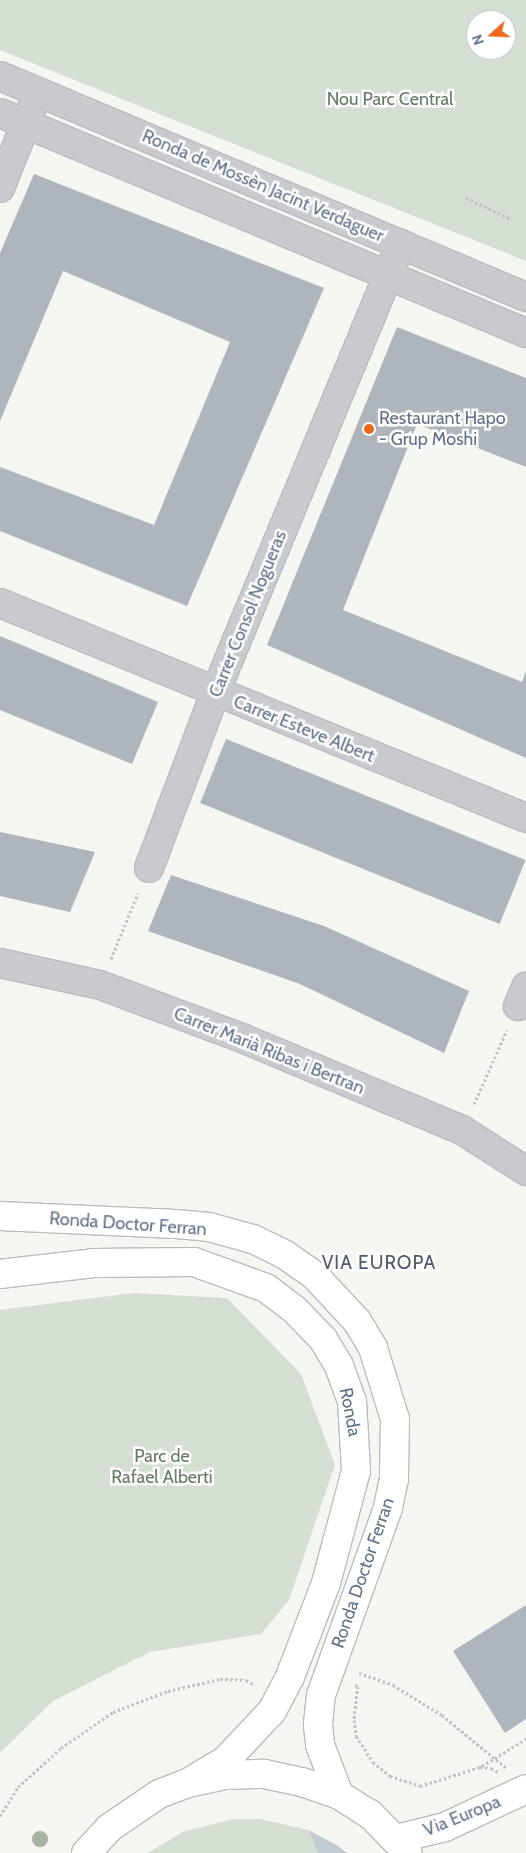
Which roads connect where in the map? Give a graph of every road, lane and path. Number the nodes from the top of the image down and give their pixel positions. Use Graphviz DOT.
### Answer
graph roads {
  1 [pos="0,76"];
  2 [pos="38,91"];
  3 [pos="0,114"];
  4 [pos="26,124"];
  5 [pos="0,188"];
  6 [pos="466,198"];
  7 [pos="511,219"];
  8 [pos="401,244"];
  9 [pos="389,276"];
  10 [pos="526,297"];
  11 [pos="526,333"];
  12 [pos="0,602"];
  13 [pos="215,693"];
  14 [pos="526,818"];
  15 [pos="149,868"];
  16 [pos="0,963"];
  17 [pos="100,985"];
  18 [pos="522,997"];
  19 [pos="462,1130"];
  20 [pos="526,1171"];
  21 [pos="0,1216"];
  22 [pos="0,1274"];
  23 [pos="330,1668"];
  24 [pos="526,1739"];
  25 [pos="480,1767"];
  26 [pos="517,1779"];
  27 [pos="188,1783"];
  28 [pos="339,1795"];
  29 [pos="402,1846"];
  30 [pos="86,1853"];
  1 -- 2 [label="street, Ronda de Mossèn Jacint Verdaguer"];
  2 -- 4 [label="street"];
  2 -- 8 [label="street, Ronda de Mossèn Jacint Verdaguer"];
  3 -- 4 [label="street, Ronda de Mossèn Jacint Verdaguer"];
  4 -- 5 [label="street"];
  4 -- 9 [label="street, Ronda de Mossèn Jacint Verdaguer"];
  6 -- 7 [label="path"];
  8 -- 9 [label="street, Carrer Consol Nogueras"];
  8 -- 10 [label="street, Ronda de Mossèn Jacint Verdaguer"];
  9 -- 11 [label="street, Ronda de Mossèn Jacint Verdaguer"];
  9 -- 13 [label="street, Carrer Consol Nogueras"];
  12 -- 13 [label="street, Carrer Esteve Albert"];
  13 -- 14 [label="street, Carrer Esteve Albert"];
  13 -- 15 [label="street, Carrer Consol Nogueras"];
  15 -- 17 [label="path"];
  16 -- 17 [label="street, Carrer Marià Ribas i Bertran"];
  17 -- 19 [label="street, Carrer Marià Ribas i Bertran"];
  18 -- 19 [label="path"];
  19 -- 20 [label="street, Carrer Marià Ribas i Bertran"];
  21 -- 23 [label="street, Ronda Doctor Ferran"];
  22 -- 27 [label="street, Ronda"];
  23 -- 26 [label="path"];
  23 -- 28 [label="street, Ronda Doctor Ferran"];
  24 -- 25 [label="path"];
  26 -- 29 [label="street, Via Europa"];
  27 -- 28 [label="street"];
  27 -- 30 [label="street"];
  28 -- 29 [label="street"];
}
